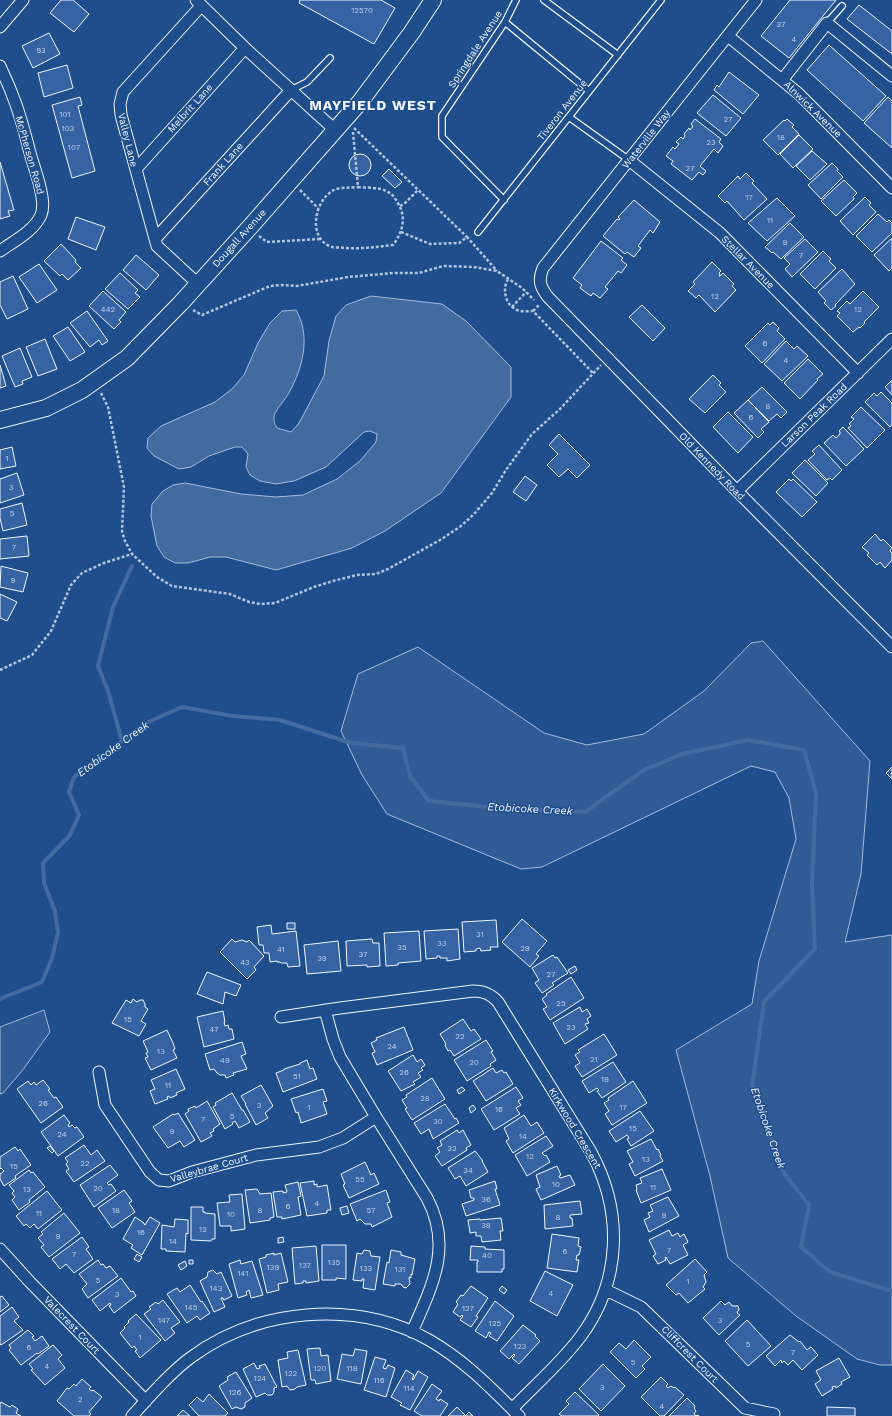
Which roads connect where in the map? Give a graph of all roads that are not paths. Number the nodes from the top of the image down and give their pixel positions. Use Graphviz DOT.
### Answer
graph roads {
  1 [pos="22,0"];
  2 [pos="516,0"];
  3 [pos="544,0"];
  4 [pos="661,0"];
  5 [pos="756,0"];
  6 [pos="430,1"];
  7 [pos="199,3"];
  8 [pos="842,6"];
  9 [pos="505,22"];
  10 [pos="827,23"];
  11 [pos="0,27"];
  12 [pos="728,36"];
  13 [pos="245,48"];
  14 [pos="618,55"];
  15 [pos="330,58"];
  16 [pos="0,66"];
  17 [pos="892,76"];
  18 [pos="783,80"];
  19 [pos="292,90"];
  20 [pos="589,91"];
  21 [pos="569,117"];
  22 [pos="335,130"];
  23 [pos="629,160"];
  24 [pos="136,169"];
  25 [pos="892,188"];
  26 [pos="504,200"];
  27 [pos="478,232"];
  28 [pos="155,239"];
  29 [pos="0,251"];
  30 [pos="539,280"];
  31 [pos="198,284"];
  32 [pos="892,340"];
  33 [pos="858,373"];
  34 [pos="0,420"];
  35 [pos="737,491"];
  36 [pos="892,647"];
  37 [pos="325,1010"];
  38 [pos="281,1017"];
  39 [pos="99,1072"];
  40 [pos="376,1117"];
  41 [pos="0,1249"];
  42 [pos="606,1290"];
  43 [pos="412,1332"];
  44 [pos="146,1401"];
  45 [pos="516,1413"];
  46 [pos="774,1414"];
  47 [pos="132,1416"];
  1 -- 11 [label="street"];
  2 -- 9 [label="lane, Springdale Avenue"];
  3 -- 14 [label="lane"];
  4 -- 14 [label="lane, Tiveron Avenue"];
  5 -- 12 [label="street, Waterville Way"];
  6 -- 22 [label="street, Dougall Avenue"];
  7 -- 13 [label="street, Valley Lane"];
  7 -- 24 [label="street, Valley Lane"];
  8 -- 10 [label="lane"];
  9 -- 20 [label="lane"];
  9 -- 26 [label="lane, Springdale Avenue"];
  10 -- 17 [label="street"];
  10 -- 18 [label="street"];
  12 -- 18 [label="street, Alnwick Avenue"];
  12 -- 23 [label="street, Waterville Way"];
  13 -- 19 [label="street, Valley Lane"];
  13 -- 24 [label="street, Melbrit Lane"];
  14 -- 20 [label="lane, Tiveron Avenue"];
  15 -- 19 [label="lane"];
  16 -- 29 [label="street, McPherson Road"];
  18 -- 25 [label="street, Alnwick Avenue"];
  19 -- 22 [label="street, Valley Lane"];
  19 -- 28 [label="street, Frank Lane"];
  20 -- 21 [label="lane, Tiveron Avenue"];
  21 -- 23 [label="lane"];
  21 -- 26 [label="lane, Tiveron Avenue"];
  22 -- 31 [label="street, Dougall Avenue"];
  23 -- 30 [label="street, Waterville Way"];
  23 -- 33 [label="street, Stellar Avenue"];
  24 -- 28 [label="street, Valley Lane"];
  26 -- 27 [label="lane, Tiveron Avenue"];
  28 -- 31 [label="street, Valley Lane"];
  30 -- 35 [label="street, Old Kennedy Road"];
  31 -- 34 [label="street, Dougall Avenue"];
  32 -- 33 [label="street, Larson Peak Road"];
  33 -- 35 [label="street, Larson Peak Road"];
  35 -- 36 [label="street, Old Kennedy Road"];
  37 -- 38 [label="street, Kirkwood Crescent"];
  37 -- 40 [label="street"];
  37 -- 42 [label="street, Kirkwood Crescent"];
  39 -- 40 [label="street, Valleybrae Court"];
  40 -- 43 [label="street"];
  41 -- 44 [label="street, Valecrest Court"];
  42 -- 45 [label="street, Kirkwood Crescent"];
  42 -- 46 [label="street, Cliffcrest Court"];
  43 -- 44 [label="street"];
  43 -- 45 [label="street"];
  44 -- 47 [label="street"];
}
